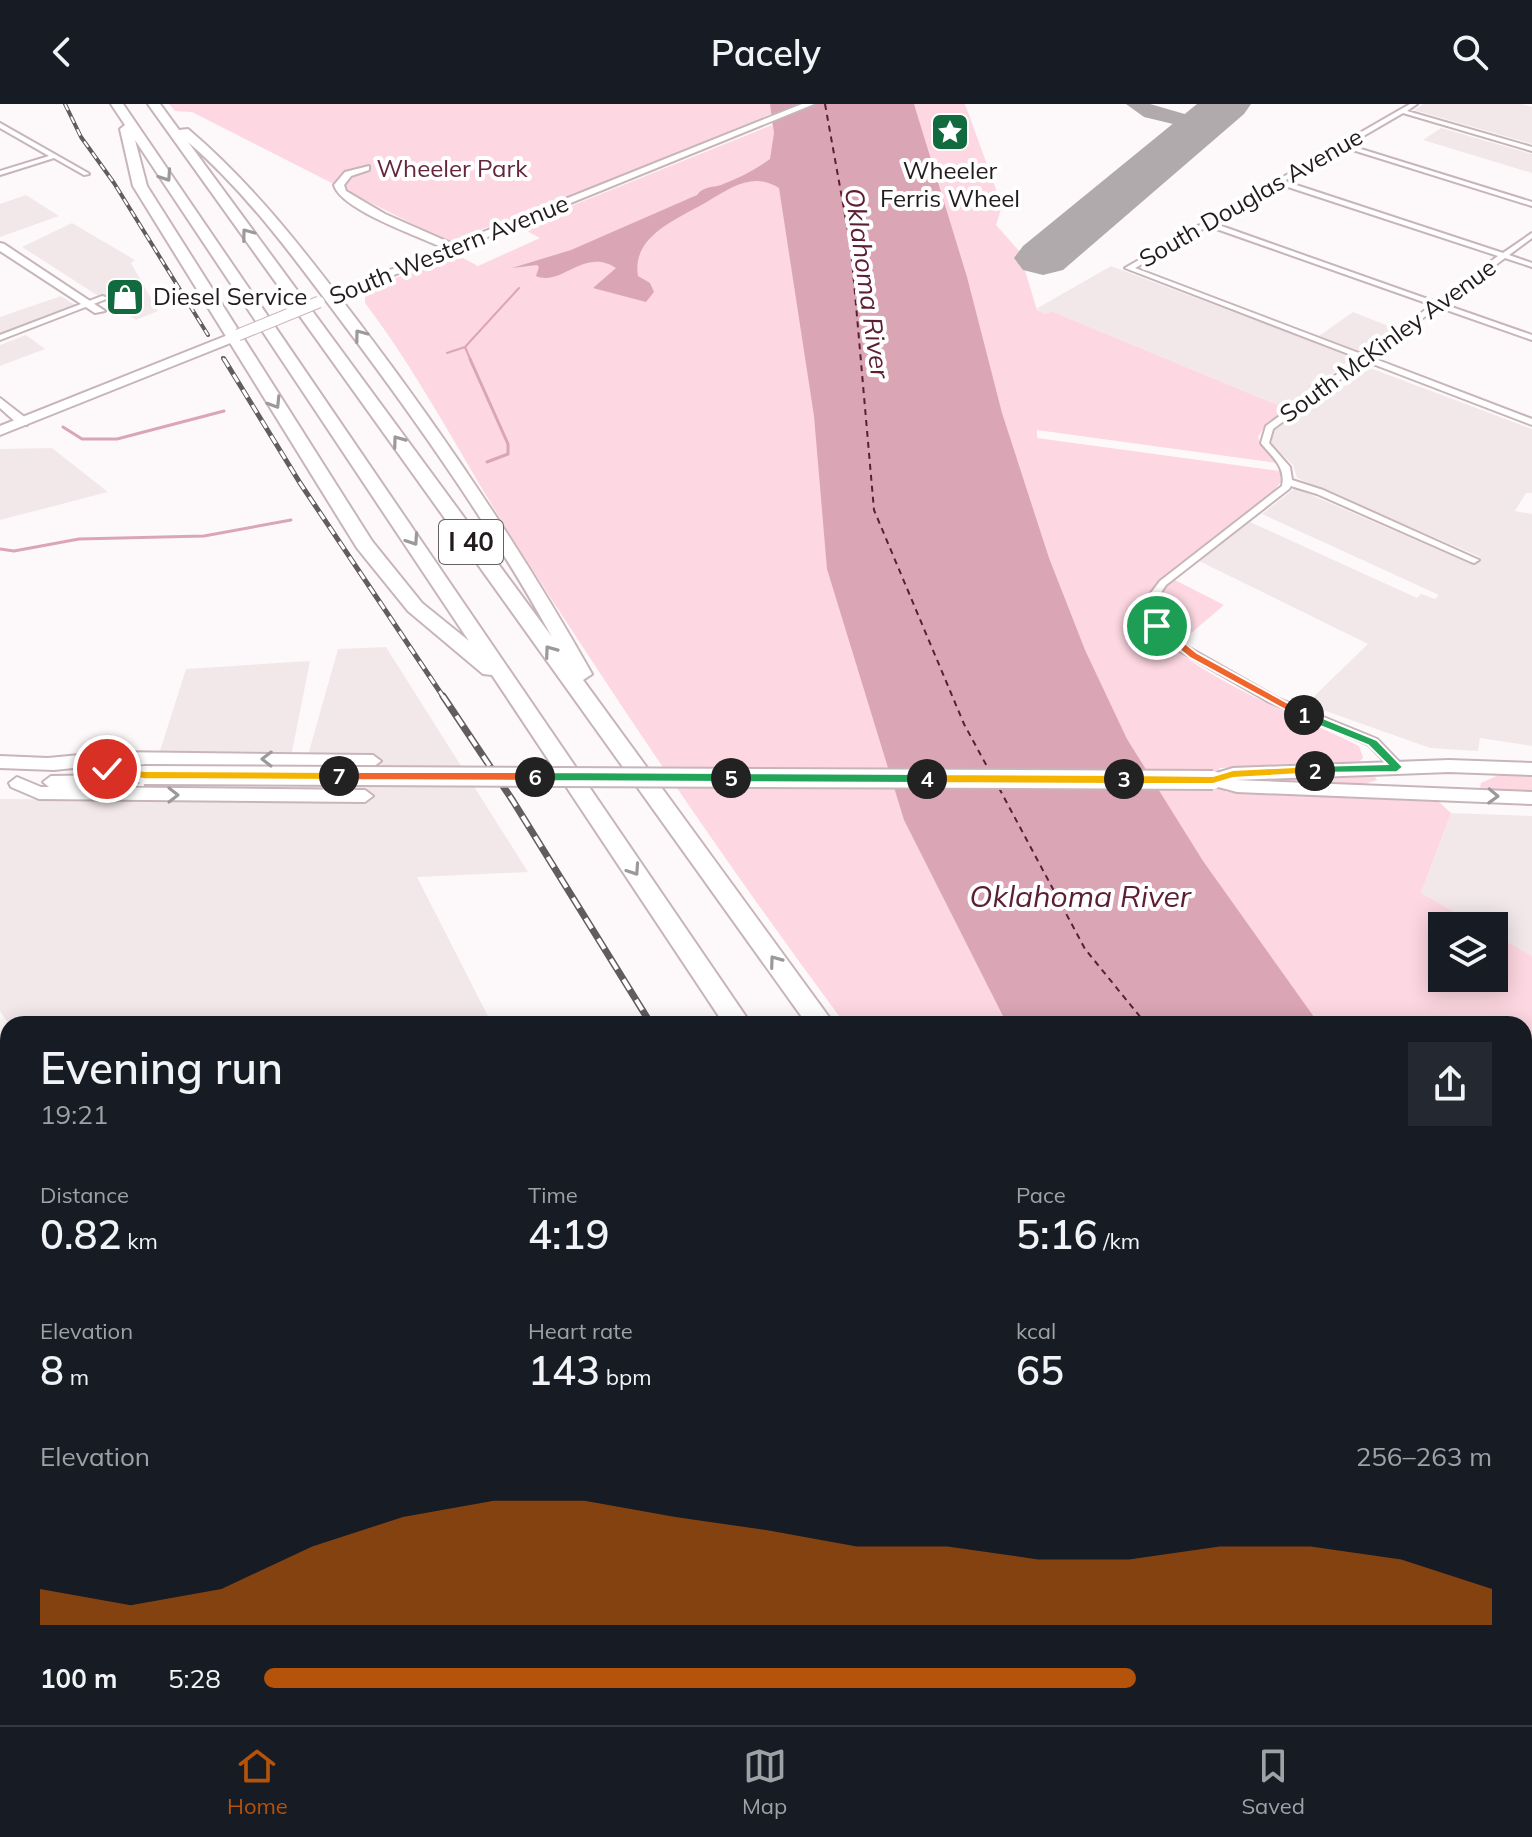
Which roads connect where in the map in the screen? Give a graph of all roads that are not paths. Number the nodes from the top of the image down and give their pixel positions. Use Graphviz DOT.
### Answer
graph roads {
  1 [pos="810,104"];
  2 [pos="1414,104"];
  3 [pos="119,108"];
  4 [pos="157,109"];
  5 [pos="1402,111"];
  6 [pos="0,125"];
  7 [pos="1343,145"];
  8 [pos="1532,149"];
  9 [pos="54,156"];
  10 [pos="366,168"];
  11 [pos="0,173"];
  12 [pos="86,174"];
  13 [pos="1279,182"];
  14 [pos="1532,204"];
  15 [pos="1207,223"];
  16 [pos="1532,235"];
  17 [pos="0,246"];
  18 [pos="447,250"];
  19 [pos="1503,256"];
  20 [pos="1532,265"];
  21 [pos="105,298"];
  22 [pos="325,300"];
  23 [pos="1437,305"];
  24 [pos="94,308"];
  25 [pos="235,336"];
  26 [pos="0,338"];
  27 [pos="1532,338"];
  28 [pos="1365,358"];
  29 [pos="0,402"];
  30 [pos="23,422"];
  31 [pos="1532,422"];
  32 [pos="0,431"];
  33 [pos="1288,482"];
  34 [pos="1474,560"];
  35 [pos="507,684"];
  36 [pos="628,760"];
  37 [pos="373,761"];
  38 [pos="0,762"];
  39 [pos="45,764"];
  40 [pos="1397,767"];
  41 [pos="1477,767"];
  42 [pos="1532,769"];
  43 [pos="144,775"];
  44 [pos="1213,780"];
  45 [pos="8,783"];
  46 [pos="1370,792"];
  47 [pos="1453,795"];
  48 [pos="365,796"];
  49 [pos="1532,798"];
  50 [pos="733,1016"];
  51 [pos="815,1016"];
  1 -- 18 [label="main road, South Western Avenue"];
  2 -- 5 [label="street, South Douglas Avenue"];
  3 -- 25 [label="highway"];
  3 -- 35 [label="highway, I 40, one-way"];
  4 -- 22 [label="highway"];
  36 -- 4 [label="highway, I 40, one-way"];
  5 -- 7 [label="street, South Douglas Avenue"];
  5 -- 8 [label="street"];
  6 -- 9 [label="street"];
  7 -- 13 [label="street, South Douglas Avenue"];
  7 -- 14 [label="street"];
  9 -- 11 [label="street"];
  9 -- 12 [label="street"];
  10 -- 18 [label="main road"];
  13 -- 15 [label="street, South Douglas Avenue"];
  13 -- 19 [label="street"];
  15 -- 23 [label="street"];
  15 -- 28 [label="street, South Douglas Avenue"];
  16 -- 19 [label="street, South McKinley Avenue"];
  17 -- 24 [label="main road"];
  18 -- 22 [label="main road, South Western Avenue"];
  19 -- 20 [label="street"];
  19 -- 23 [label="street, South McKinley Avenue"];
  21 -- 24 [label="street"];
  22 -- 25 [label="main road, South Western Avenue, bridge"];
  36 -- 22 [label="highway, one-way"];
  23 -- 27 [label="street"];
  23 -- 28 [label="street, South McKinley Avenue"];
  24 -- 26 [label="street"];
  25 -- 30 [label="main road, South Western Avenue"];
  25 -- 35 [label="highway, one-way"];
  28 -- 31 [label="street"];
  28 -- 33 [label="street, South McKinley Avenue"];
  29 -- 30 [label="main road"];
  30 -- 32 [label="main road, South Western Avenue"];
  33 -- 34 [label="street"];
  33 -- 40 [label="street"];
  35 -- 50 [label="highway, I 40, one-way"];
  51 -- 36 [label="highway, I 40, one-way"];
  37 -- 39 [label="main road, one-way"];
  37 -- 48 [label="street"];
  38 -- 39 [label="main road"];
  39 -- 43 [label="main road"];
  40 -- 41 [label="main road"];
  40 -- 44 [label="main road"];
  40 -- 46 [label="main road"];
  40 -- 47 [label="main road"];
  41 -- 42 [label="main road"];
  41 -- 47 [label="main road"];
  43 -- 44 [label="main road, bridge"];
  43 -- 45 [label="main road"];
  44 -- 46 [label="main road"];
  45 -- 48 [label="main road, one-way"];
  46 -- 47 [label="main road"];
  47 -- 49 [label="main road, one-way"];
}
